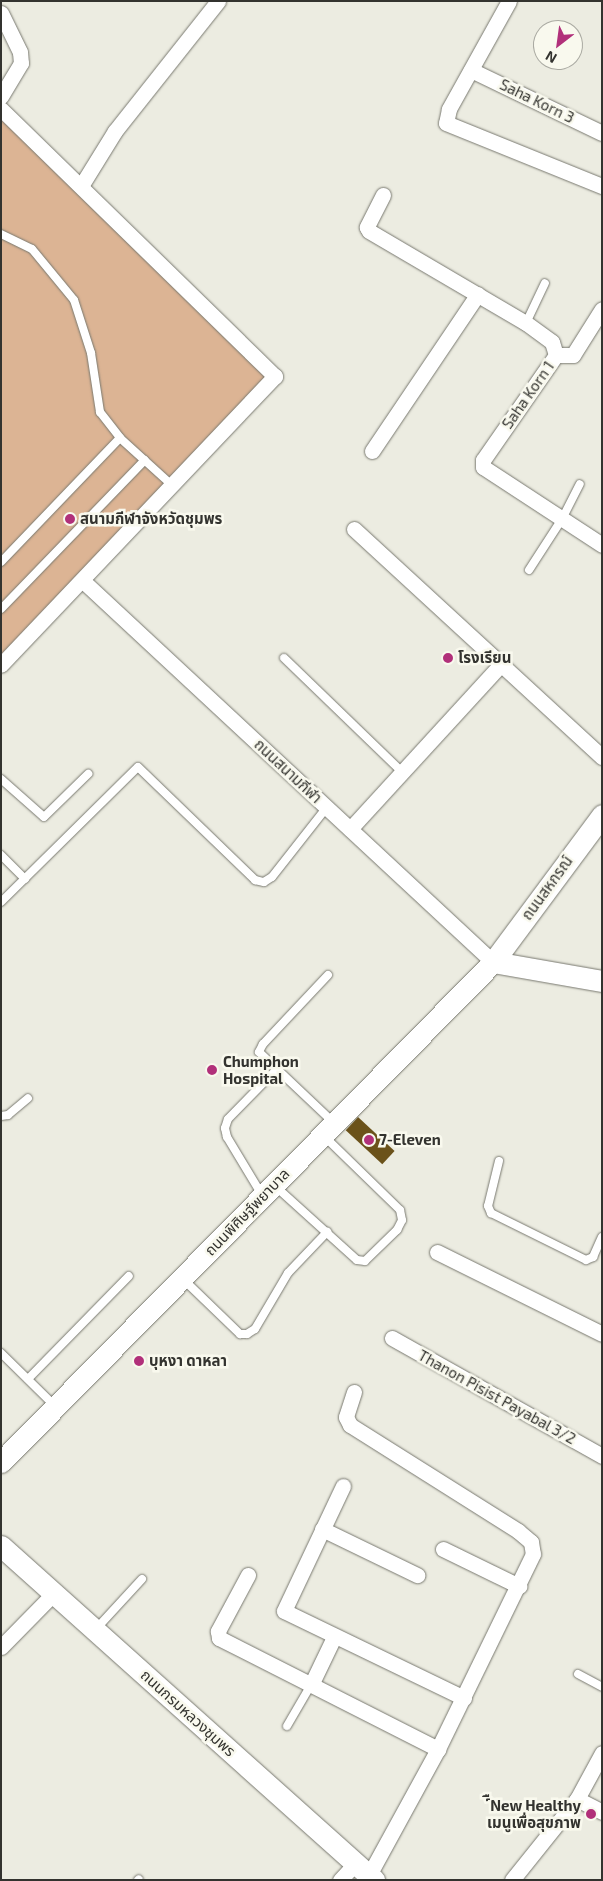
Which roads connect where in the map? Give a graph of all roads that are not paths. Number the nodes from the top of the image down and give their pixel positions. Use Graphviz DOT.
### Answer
graph roads {
  1 [pos="218,1"];
  2 [pos="509,1"];
  3 [pos="1,12"];
  4 [pos="471,70"];
  5 [pos="1,96"];
  6 [pos="1,109"];
  7 [pos="602,133"];
  8 [pos="81,186"];
  9 [pos="602,186"];
  10 [pos="383,195"];
  11 [pos="1,234"];
  12 [pos="545,283"];
  13 [pos="478,294"];
  14 [pos="602,309"];
  15 [pos="526,324"];
  16 [pos="556,355"];
  17 [pos="120,438"];
  18 [pos="372,451"];
  19 [pos="145,460"];
  20 [pos="580,484"];
  21 [pos="173,486"];
  22 [pos="562,519"];
  23 [pos="354,529"];
  24 [pos="602,545"];
  25 [pos="1,562"];
  26 [pos="529,570"];
  27 [pos="83,581"];
  28 [pos="1,609"];
  29 [pos="284,658"];
  30 [pos="501,664"];
  31 [pos="1,665"];
  32 [pos="602,758"];
  33 [pos="402,772"];
  34 [pos="88,774"];
  35 [pos="1,779"];
  36 [pos="327,807"];
  37 [pos="602,815"];
  38 [pos="350,829"];
  39 [pos="1,855"];
  40 [pos="25,879"];
  41 [pos="1,902"];
  42 [pos="493,962"];
  43 [pos="328,975"];
  44 [pos="602,981"];
  45 [pos="276,1070"];
  46 [pos="28,1098"];
  47 [pos="1,1116"];
  48 [pos="328,1129"];
  49 [pos="499,1161"];
  50 [pos="268,1191"];
  51 [pos="327,1232"];
  52 [pos="602,1237"];
  53 [pos="437,1252"];
  54 [pos="129,1276"];
  55 [pos="182,1278"];
  56 [pos="602,1334"];
  57 [pos="392,1338"];
  58 [pos="1,1353"];
  59 [pos="28,1379"];
  60 [pos="354,1392"];
  61 [pos="56,1407"];
  62 [pos="602,1456"];
  63 [pos="1,1462"];
  64 [pos="343,1486"];
  65 [pos="322,1529"];
  66 [pos="1,1546"];
  67 [pos="443,1548"];
  68 [pos="248,1575"];
  69 [pos="417,1575"];
  70 [pos="142,1579"];
  71 [pos="519,1586"];
  72 [pos="54,1593"];
  73 [pos="96,1630"];
  74 [pos="334,1637"];
  75 [pos="1,1647"];
  76 [pos="578,1674"];
  77 [pos="310,1685"];
  78 [pos="602,1688"];
  79 [pos="464,1698"];
  80 [pos="286,1726"];
  81 [pos="438,1749"];
  82 [pos="602,1753"];
  83 [pos="577,1799"];
  84 [pos="602,1812"];
  85 [pos="366,1872"];
  86 [pos="340,1880"];
  87 [pos="512,1880"];
  1 -- 8 [label="street"];
  2 -- 4 [label="street"];
  3 -- 5 [label="street"];
  4 -- 7 [label="street, Saha Korn 3"];
  4 -- 9 [label="street"];
  6 -- 8 [label="street"];
  8 -- 21 [label="street"];
  10 -- 13 [label="street, Saha Korn 1"];
  11 -- 17 [label="lane"];
  12 -- 15 [label="lane"];
  13 -- 15 [label="street, Saha Korn 1"];
  13 -- 18 [label="street"];
  14 -- 16 [label="street"];
  15 -- 16 [label="street, Saha Korn 1"];
  16 -- 22 [label="street, Saha Korn 1"];
  17 -- 19 [label="lane"];
  17 -- 25 [label="lane"];
  19 -- 21 [label="lane"];
  19 -- 28 [label="lane"];
  20 -- 22 [label="lane"];
  21 -- 27 [label="street"];
  22 -- 24 [label="street, Saha Korn 1"];
  22 -- 26 [label="lane"];
  23 -- 30 [label="street"];
  27 -- 31 [label="street"];
  27 -- 36 [label="street, ถนนสนามกีฬา"];
  29 -- 33 [label="lane"];
  30 -- 32 [label="street"];
  30 -- 33 [label="street"];
  33 -- 38 [label="street"];
  34 -- 35 [label="lane"];
  36 -- 38 [label="street, ถนนสนามกีฬา"];
  36 -- 40 [label="lane"];
  37 -- 42 [label="street, ถนนสหกรณ์"];
  38 -- 42 [label="street, ถนนสนามกีฬา"];
  39 -- 40 [label="lane"];
  40 -- 41 [label="lane"];
  42 -- 44 [label="street"];
  42 -- 48 [label="street, ถนนพิศิษฐ์พยาบาล"];
  43 -- 45 [label="lane"];
  45 -- 48 [label="lane"];
  45 -- 50 [label="lane"];
  46 -- 47 [label="lane"];
  48 -- 50 [label="street, ถนนพิศิษฐ์พยาบาล"];
  48 -- 51 [label="lane"];
  49 -- 52 [label="lane"];
  50 -- 51 [label="lane"];
  50 -- 55 [label="street, ถนนพิศิษฐ์พยาบาล"];
  51 -- 55 [label="lane"];
  53 -- 56 [label="street"];
  54 -- 59 [label="lane"];
  55 -- 61 [label="street, ถนนพิศิษฐ์พยาบาล"];
  57 -- 62 [label="street, Thanon Pisist Payabal 3/2"];
  58 -- 59 [label="lane"];
  59 -- 61 [label="lane"];
  60 -- 71 [label="street"];
  61 -- 63 [label="street, ถนนพิศิษฐ์พยาบาล"];
  64 -- 65 [label="street"];
  65 -- 69 [label="street"];
  65 -- 74 [label="street"];
  66 -- 72 [label="street, ถนนกรมหลวงชุมพร"];
  67 -- 71 [label="street"];
  68 -- 77 [label="street"];
  70 -- 73 [label="lane"];
  71 -- 79 [label="street"];
  72 -- 73 [label="street, ถนนกรมหลวงชุมพร"];
  72 -- 75 [label="street"];
  73 -- 85 [label="street, ถนนกรมหลวงชุมพร"];
  74 -- 77 [label="street"];
  74 -- 79 [label="street"];
  76 -- 78 [label="lane"];
  77 -- 80 [label="lane"];
  77 -- 81 [label="street"];
  79 -- 81 [label="street"];
  81 -- 85 [label="street"];
  82 -- 83 [label="street"];
  83 -- 84 [label="street"];
  83 -- 87 [label="street"];
  85 -- 86 [label="street"];
}
